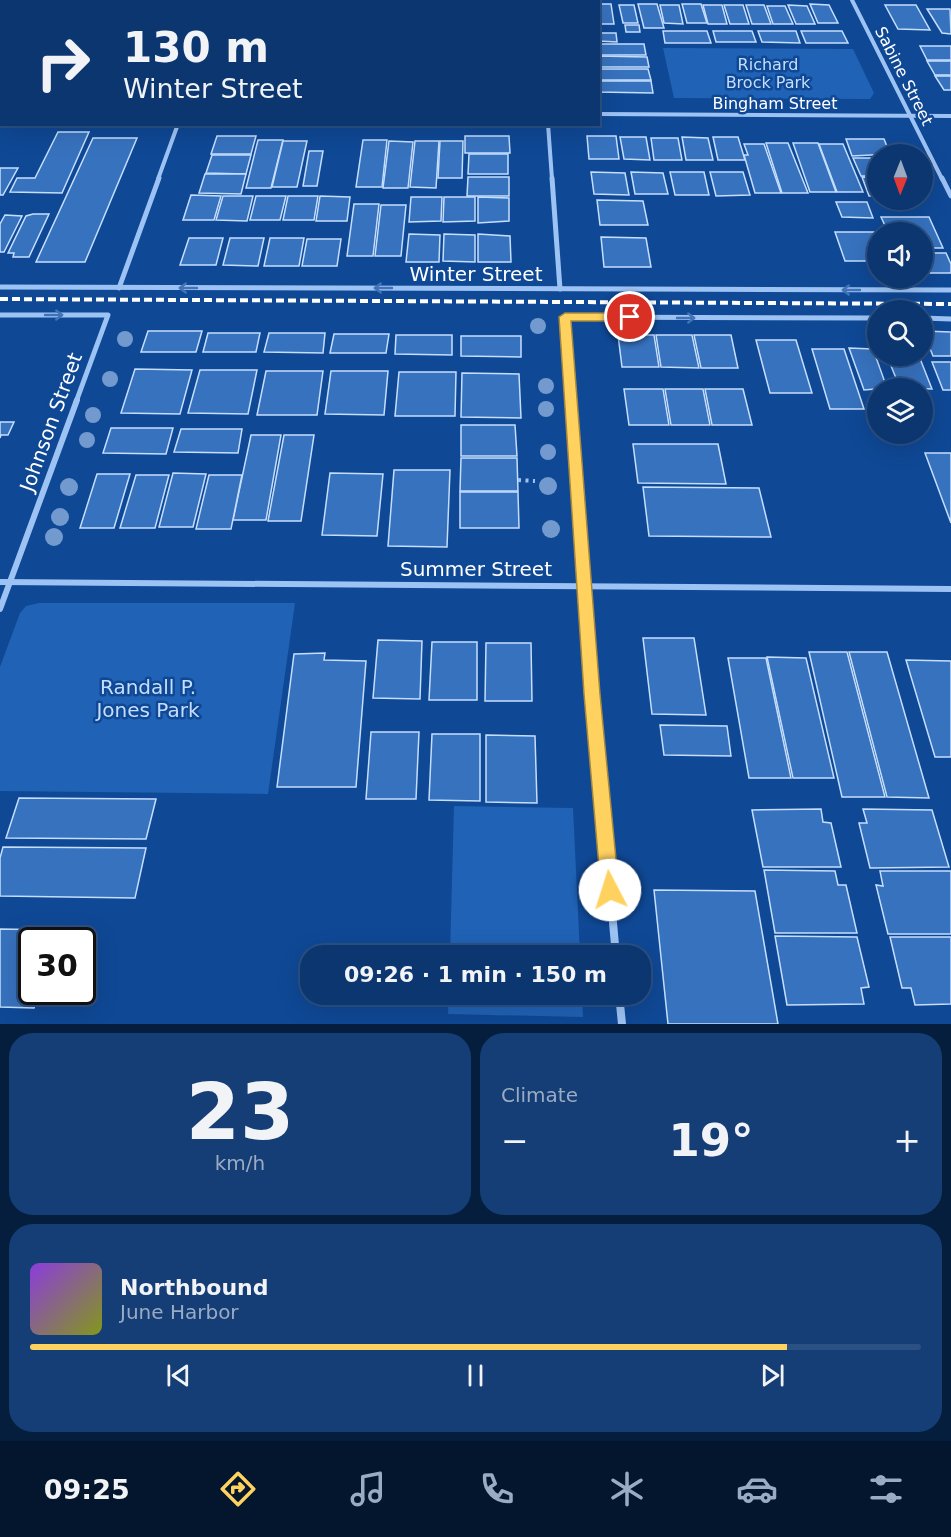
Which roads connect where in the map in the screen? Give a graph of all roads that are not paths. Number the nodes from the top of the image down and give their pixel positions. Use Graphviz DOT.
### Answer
graph roads {
  1 [pos="852,0"];
  2 [pos="600,114"];
  3 [pos="910,116"];
  4 [pos="951,116"];
  5 [pos="177,126"];
  6 [pos="548,126"];
  7 [pos="951,196"];
  8 [pos="0,287"];
  9 [pos="119,288"];
  10 [pos="560,289"];
  11 [pos="951,290"];
  12 [pos="0,315"];
  13 [pos="867,318"];
  14 [pos="933,318"];
  15 [pos="951,319"];
  16 [pos="0,582"];
  17 [pos="10,582"];
  18 [pos="585,586"];
  19 [pos="951,589"];
  20 [pos="0,609"];
  21 [pos="615,945"];
  22 [pos="620,1005"];
  23 [pos="622,1024"];
  1 -- 3 [label="street, Sabine Street"];
  2 -- 3 [label="street, Bingham Street"];
  3 -- 4 [label="street, Bingham Street"];
  3 -- 7 [label="street, Sabine Street"];
  5 -- 9 [label="street"];
  6 -- 10 [label="street"];
  8 -- 9 [label="street, Winter Street"];
  10 -- 9 [label="street, Winter Street, one-way"];
  11 -- 10 [label="street, Winter Street, one-way"];
  12 -- 17 [label="street, Johnson Street, one-way"];
  18 -- 13 [label="street, one-way"];
  14 -- 15 [label="street"];
  16 -- 17 [label="street, Summer Street"];
  17 -- 18 [label="street, Summer Street"];
  17 -- 20 [label="street, Johnson Street"];
  18 -- 19 [label="street, Summer Street"];
  18 -- 21 [label="street"];
  22 -- 23 [label="street"];
}
